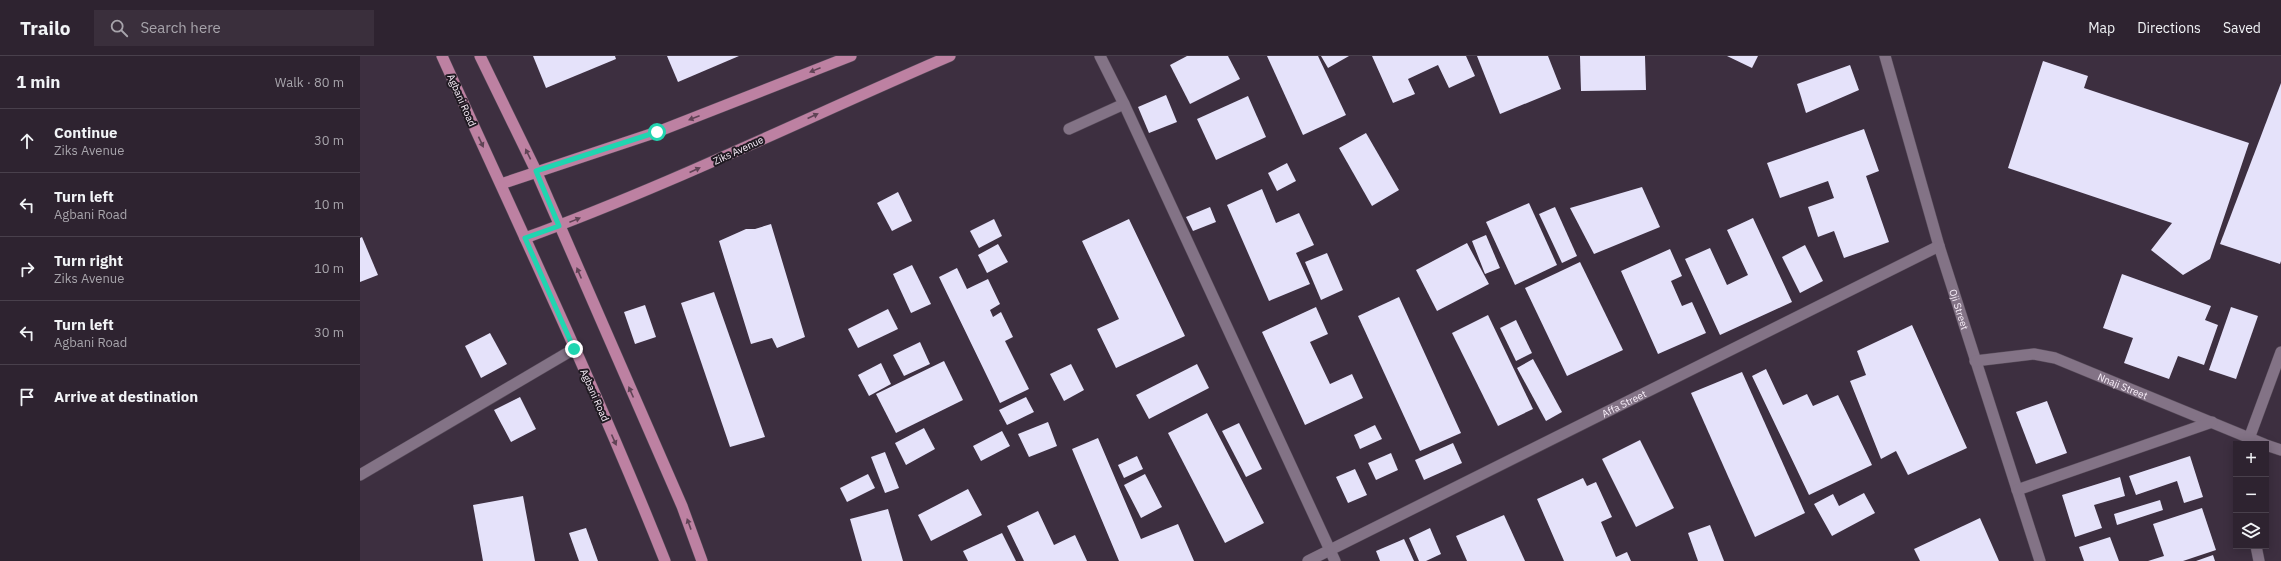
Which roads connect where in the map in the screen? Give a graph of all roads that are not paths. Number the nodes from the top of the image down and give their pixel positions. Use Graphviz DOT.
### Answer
graph roads {
  1 [pos="442,56"];
  2 [pos="480,56"];
  3 [pos="851,56"];
  4 [pos="950,56"];
  5 [pos="1100,56"];
  6 [pos="1885,56"];
  7 [pos="1124,104"];
  8 [pos="1068,129"];
  9 [pos="536,171"];
  10 [pos="501,184"];
  11 [pos="559,226"];
  12 [pos="525,238"];
  13 [pos="1939,246"];
  14 [pos="574,349"];
  15 [pos="2281,352"];
  16 [pos="1976,360"];
  17 [pos="2212,422"];
  18 [pos="2248,441"];
  19 [pos="2269,446"];
  20 [pos="2281,450"];
  21 [pos="360,474"];
  22 [pos="2017,490"];
  23 [pos="2257,549"];
  24 [pos="1332,556"];
  25 [pos="665,561"];
  26 [pos="702,561"];
  27 [pos="1308,561"];
  28 [pos="2040,561"];
  29 [pos="2259,561"];
  1 -- 10 [label="main road, Agbani Road, one-way"];
  9 -- 2 [label="main road, one-way"];
  3 -- 9 [label="main road, one-way"];
  11 -- 4 [label="main road, Ziks Avenue, one-way"];
  5 -- 7 [label="street"];
  6 -- 13 [label="street, Oji Street"];
  7 -- 8 [label="street"];
  7 -- 24 [label="street"];
  9 -- 10 [label="main road"];
  9 -- 11 [label="main road"];
  10 -- 12 [label="main road, Agbani Road"];
  11 -- 12 [label="main road, Ziks Avenue"];
  26 -- 11 [label="main road, one-way"];
  12 -- 14 [label="main road, Agbani Road"];
  13 -- 16 [label="street, Oji Street"];
  13 -- 24 [label="street, Affa Street"];
  14 -- 21 [label="street"];
  14 -- 25 [label="main road, Agbani Road, one-way"];
  15 -- 18 [label="street"];
  16 -- 17 [label="street, Nnaji Street"];
  16 -- 22 [label="street, Oji Street"];
  17 -- 18 [label="street, Nnaji Street"];
  17 -- 22 [label="street"];
  19 -- 20 [label="street, Nnaji Street"];
  22 -- 28 [label="street, Oji Street"];
  23 -- 29 [label="street"];
  24 -- 27 [label="street, Affa Street"];
}
